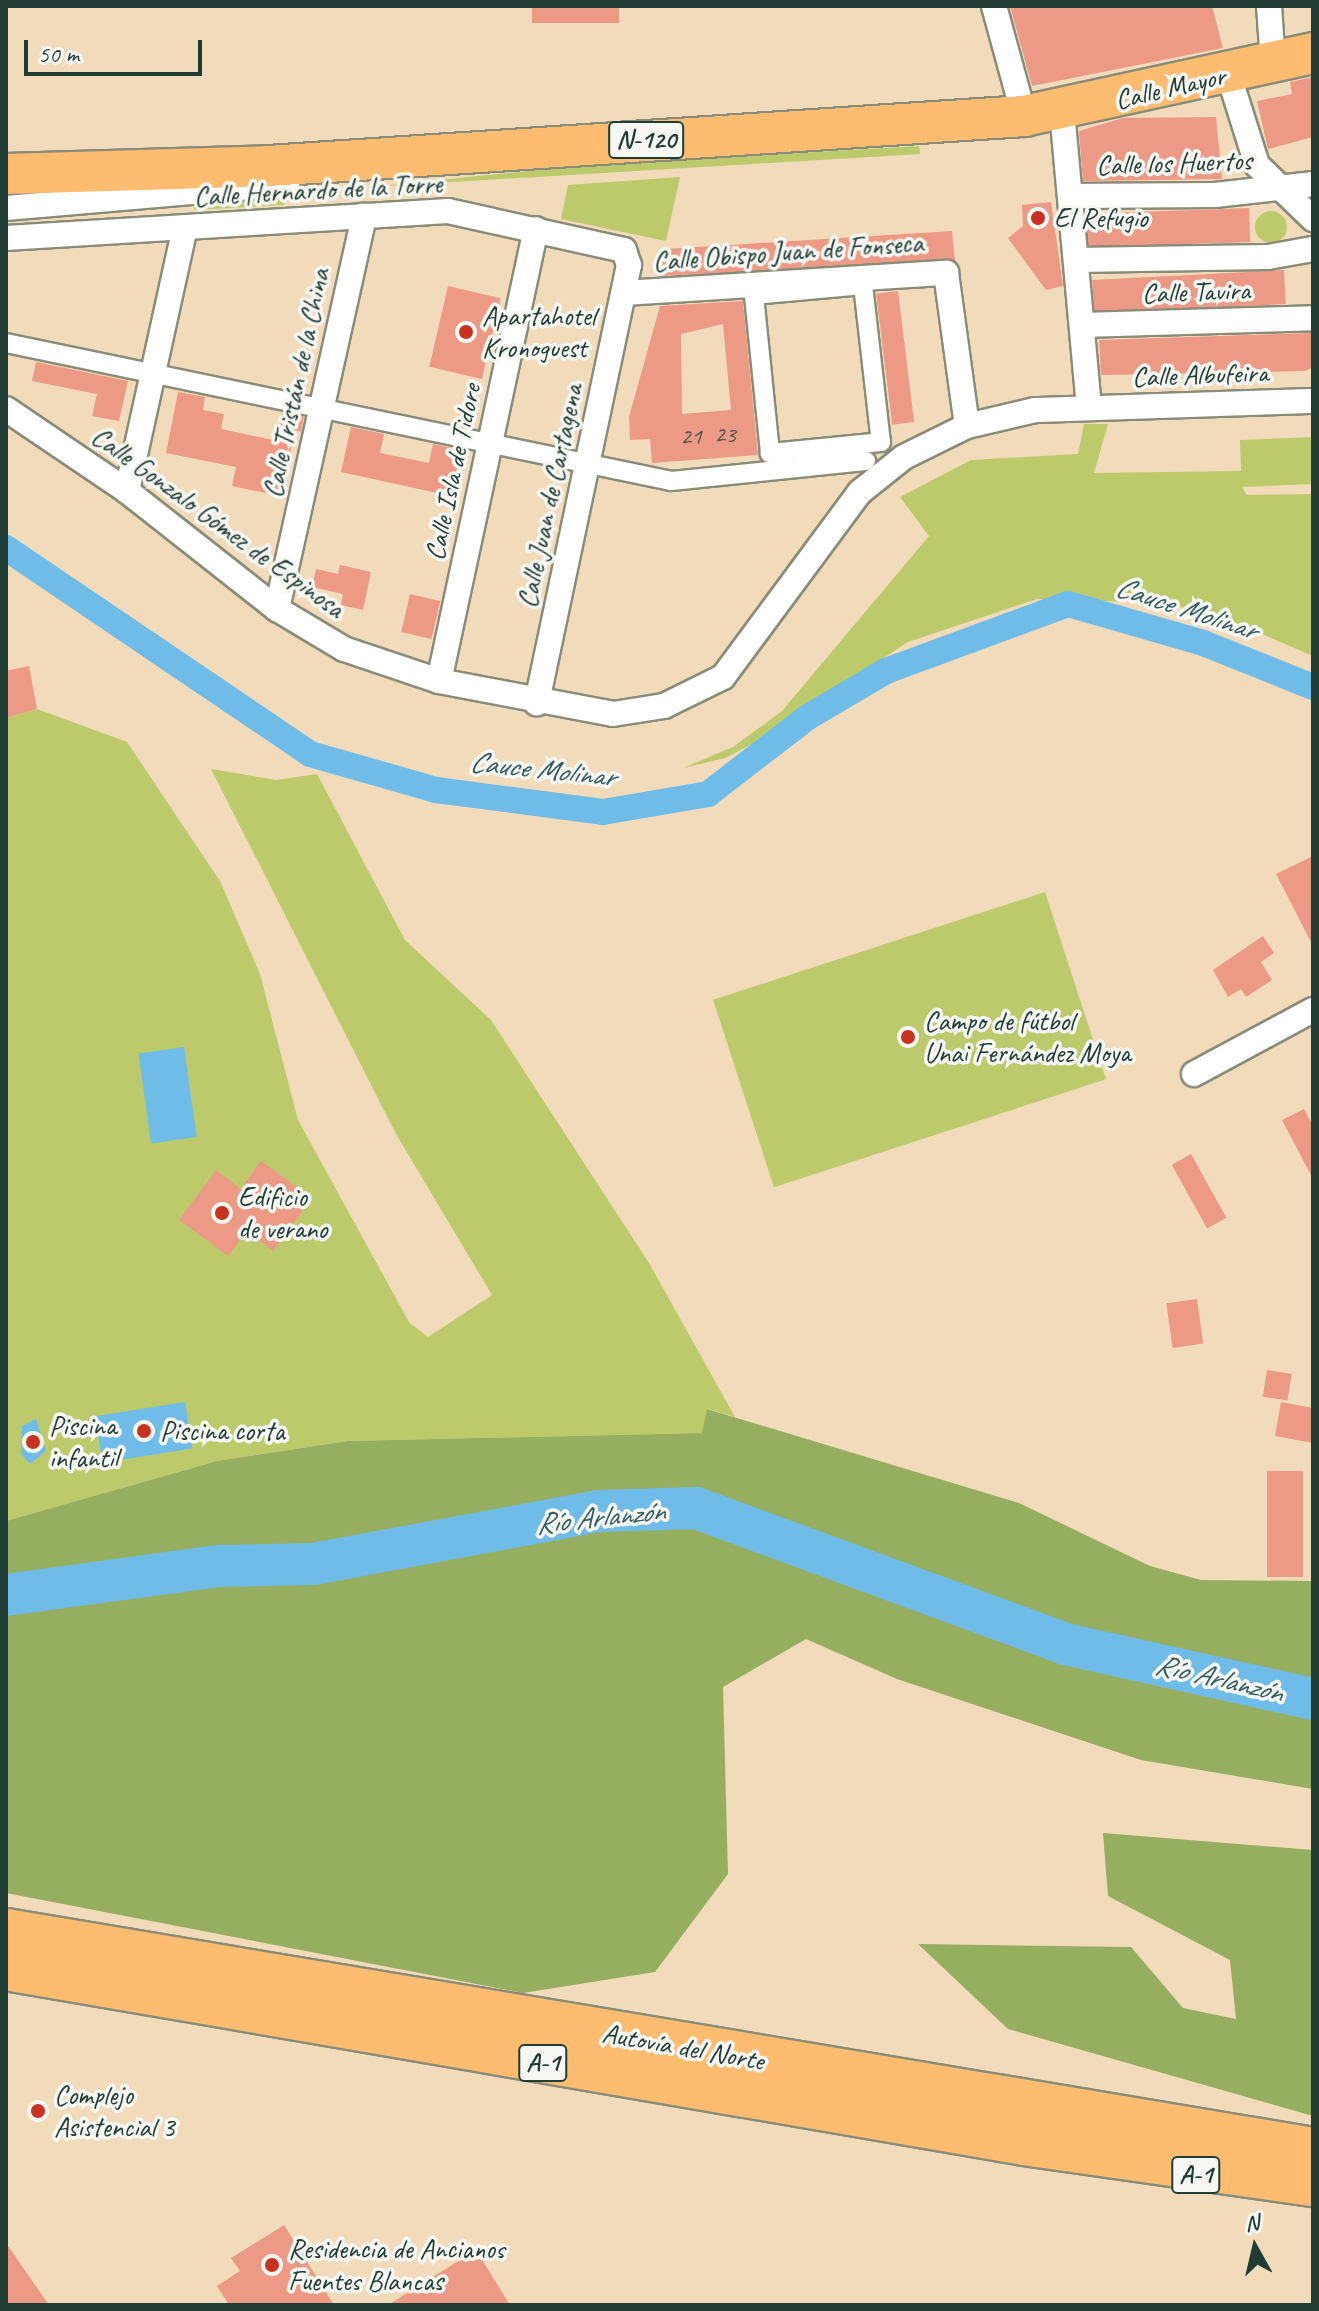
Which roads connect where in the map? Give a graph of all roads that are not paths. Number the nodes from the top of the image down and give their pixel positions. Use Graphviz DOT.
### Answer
graph roads {
  1 [pos="994,6"];
  2 [pos="1269,6"];
  3 [pos="1313,53"];
  4 [pos="1273,63"];
  5 [pos="1229,76"];
  6 [pos="1043,113"];
  7 [pos="469,152"];
  8 [pos="268,166"];
  9 [pos="6,174"];
  10 [pos="1313,184"];
  11 [pos="1280,189"];
  12 [pos="1070,196"];
  13 [pos="6,199"];
  14 [pos="6,208"];
  15 [pos="364,216"];
  16 [pos="1313,219"];
  17 [pos="185,227"];
  18 [pos="536,229"];
  19 [pos="6,238"];
  20 [pos="1313,249"];
  21 [pos="627,254"];
  22 [pos="1076,260"];
  23 [pos="863,285"];
  24 [pos="624,293"];
  25 [pos="1313,318"];
  26 [pos="1082,325"];
  27 [pos="6,343"];
  28 [pos="153,374"];
  29 [pos="1313,401"];
  30 [pos="1089,408"];
  31 [pos="6,409"];
  32 [pos="321,409"];
  33 [pos="967,426"];
  34 [pos="490,444"];
  35 [pos="866,461"];
  36 [pos="588,464"];
  37 [pos="127,491"];
  38 [pos="277,609"];
  39 [pos="439,681"];
  40 [pos="537,703"];
  41 [pos="1313,1010"];
  42 [pos="1194,1074"];
  43 [pos="6,1931"];
  44 [pos="6,1968"];
  45 [pos="1313,2150"];
  46 [pos="1080,2151"];
  47 [pos="1313,2184"];
  48 [pos="1313,2196"];
  1 -- 6 [label="street"];
  2 -- 4 [label="street"];
  3 -- 4 [label="highway, Calle Mayor / N-120"];
  4 -- 5 [label="highway, Calle Mayor / N-120"];
  5 -- 6 [label="highway, Calle Mayor / N-120"];
  5 -- 11 [label="street"];
  6 -- 7 [label="highway, N-120"];
  6 -- 12 [label="street"];
  7 -- 8 [label="highway, N-120"];
  7 -- 14 [label="street"];
  8 -- 9 [label="highway, N-120"];
  8 -- 13 [label="highway, N-120"];
  10 -- 11 [label="street, Calle los Huertos"];
  11 -- 12 [label="street, Calle los Huertos"];
  11 -- 16 [label="street"];
  12 -- 22 [label="street"];
  15 -- 17 [label="street, Calle Hernardo de la Torre"];
  15 -- 18 [label="street, Calle Hernardo de la Torre"];
  15 -- 32 [label="street, Calle Tristán de la China"];
  17 -- 19 [label="street, Calle Hernardo de la Torre"];
  17 -- 28 [label="street"];
  18 -- 21 [label="street, Calle Hernardo de la Torre"];
  18 -- 34 [label="street, Calle Isla de Tidore"];
  20 -- 22 [label="street"];
  21 -- 24 [label="street, Calle Juan de Cartagena"];
  22 -- 26 [label="street"];
  23 -- 23 [label="street"];
  24 -- 33 [label="street, Calle Obispo Juan de Fonseca"];
  24 -- 36 [label="street, Calle Juan de Cartagena"];
  25 -- 26 [label="street, Calle Tavira"];
  26 -- 30 [label="street"];
  27 -- 28 [label="street"];
  28 -- 32 [label="street"];
  28 -- 37 [label="street"];
  29 -- 30 [label="street, Calle Albufeira"];
  30 -- 33 [label="street, Calle Gonzalo Gómez de Espinosa"];
  31 -- 37 [label="street, Calle Gonzalo Gómez de Espinosa"];
  32 -- 34 [label="street"];
  32 -- 38 [label="street, Calle Tristán de la China"];
  33 -- 40 [label="street, Calle Gonzalo Gómez de Espinosa"];
  34 -- 36 [label="street"];
  34 -- 39 [label="street, Calle Isla de Tidore"];
  35 -- 36 [label="street"];
  36 -- 40 [label="street, Calle Juan de Cartagena"];
  37 -- 38 [label="street, Calle Gonzalo Gómez de Espinosa"];
  38 -- 39 [label="street, Calle Gonzalo Gómez de Espinosa"];
  39 -- 40 [label="street, Calle Gonzalo Gómez de Espinosa"];
  41 -- 42 [label="street"];
  43 -- 45 [label="highway, Autovía del Norte / A-1"];
  44 -- 46 [label="highway, Autovía del Norte / A-1"];
  46 -- 47 [label="highway"];
  46 -- 48 [label="highway, A-1"];
}
